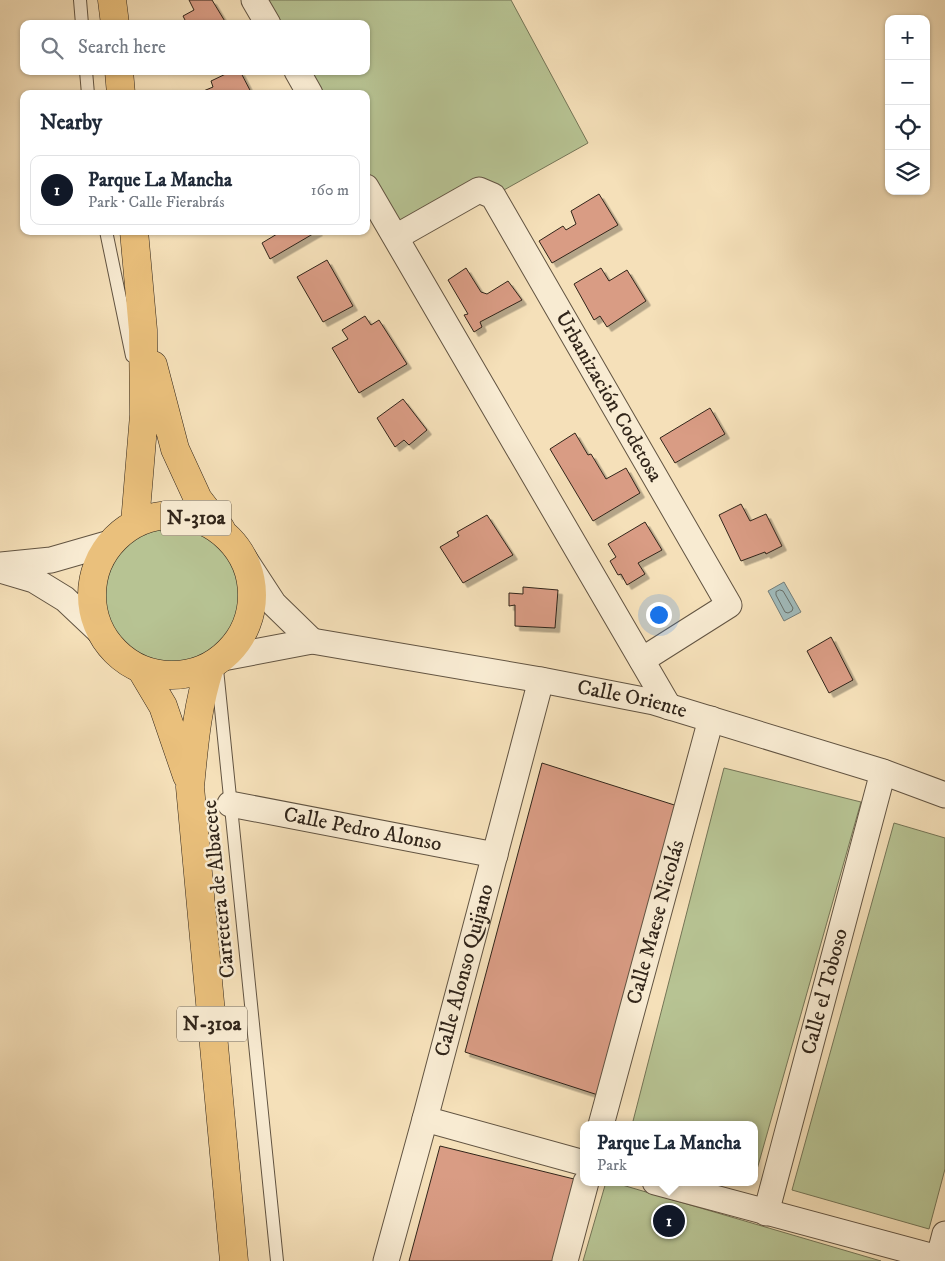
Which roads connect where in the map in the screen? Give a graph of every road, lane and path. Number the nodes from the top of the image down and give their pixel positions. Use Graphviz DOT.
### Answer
graph roads {
  1 [pos="80,0"];
  2 [pos="112,0"];
  3 [pos="254,0"];
  4 [pos="82,20"];
  5 [pos="114,20"];
  6 [pos="266,20"];
  7 [pos="86,75"];
  8 [pos="119,75"];
  9 [pos="299,75"];
  10 [pos="88,90"];
  11 [pos="121,90"];
  12 [pos="308,90"];
  13 [pos="370,194"];
  14 [pos="107,235"];
  15 [pos="134,235"];
  16 [pos="396,236"];
  17 [pos="143,330"];
  18 [pos="144,415"];
  19 [pos="135,524"];
  20 [pos="224,533"];
  21 [pos="110,543"];
  22 [pos="244,558"];
  23 [pos="0,565"];
  24 [pos="0,570"];
  25 [pos="101,633"];
  26 [pos="312,641"];
  27 [pos="642,660"];
  28 [pos="216,662"];
  29 [pos="142,669"];
  30 [pos="541,680"];
  31 [pos="669,707"];
  32 [pos="711,719"];
  33 [pos="883,772"];
  34 [pos="190,787"];
  35 [pos="945,795"];
  36 [pos="230,804"];
  37 [pos="495,855"];
  38 [pos="425,1119"];
  39 [pos="602,1121"];
  40 [pos="580,1162"];
  41 [pos="585,1186"];
  42 [pos="669,1186"];
  43 [pos="766,1213"];
  44 [pos="945,1234"];
  45 [pos="940,1260"];
  46 [pos="234,1261"];
  47 [pos="277,1261"];
  48 [pos="386,1261"];
  49 [pos="565,1261"];
  1 -- 4 [label="lane"];
  2 -- 5 [label="highway"];
  3 -- 6 [label="street"];
  7 -- 10 [label="lane"];
  8 -- 11 [label="highway"];
  9 -- 12 [label="street"];
  13 -- 16 [label="street"];
  14 -- 18 [label="lane"];
  15 -- 17 [label="highway, N-310a"];
  16 -- 27 [label="street"];
  16 -- 27 [label="street, Urbanización Codetosa"];
  17 -- 18 [label="highway, N-310a"];
  17 -- 20 [label="highway, N-310a"];
  18 -- 19 [label="highway, N-310a"];
  19 -- 20 [label="highway, N-310a"];
  19 -- 21 [label="highway, N-310a"];
  20 -- 22 [label="highway, N-310a"];
  21 -- 23 [label="street"];
  21 -- 25 [label="highway, N-310a"];
  22 -- 26 [label="street"];
  22 -- 28 [label="highway, N-310a"];
  24 -- 25 [label="street"];
  25 -- 29 [label="highway, N-310a"];
  26 -- 28 [label="street"];
  26 -- 30 [label="street, Calle Oriente"];
  27 -- 31 [label="street"];
  28 -- 29 [label="highway, N-310a"];
  28 -- 34 [label="highway, N-310a"];
  28 -- 36 [label="lane, Carretera de Albacete"];
  29 -- 34 [label="highway, N-310a"];
  30 -- 31 [label="street, Calle Oriente"];
  30 -- 37 [label="street, Calle Alonso Quijano"];
  31 -- 32 [label="street, Calle Oriente"];
  32 -- 33 [label="street, Calle Oriente"];
  32 -- 39 [label="street, Calle Maese Nicolás"];
  33 -- 35 [label="street, Calle Oriente"];
  33 -- 43 [label="street, Calle el Toboso"];
  34 -- 46 [label="highway, N-310a"];
  36 -- 37 [label="street, Calle Pedro Alonso"];
  36 -- 47 [label="lane, Carretera de Albacete"];
  37 -- 38 [label="street, Calle Alonso Quijano"];
  38 -- 40 [label="street"];
  38 -- 48 [label="street, Calle Alonso Quijano"];
  41 -- 49 [label="street"];
  42 -- 43 [label="street"];
  43 -- 45 [label="street"];
  44 -- 45 [label="street"];
}
